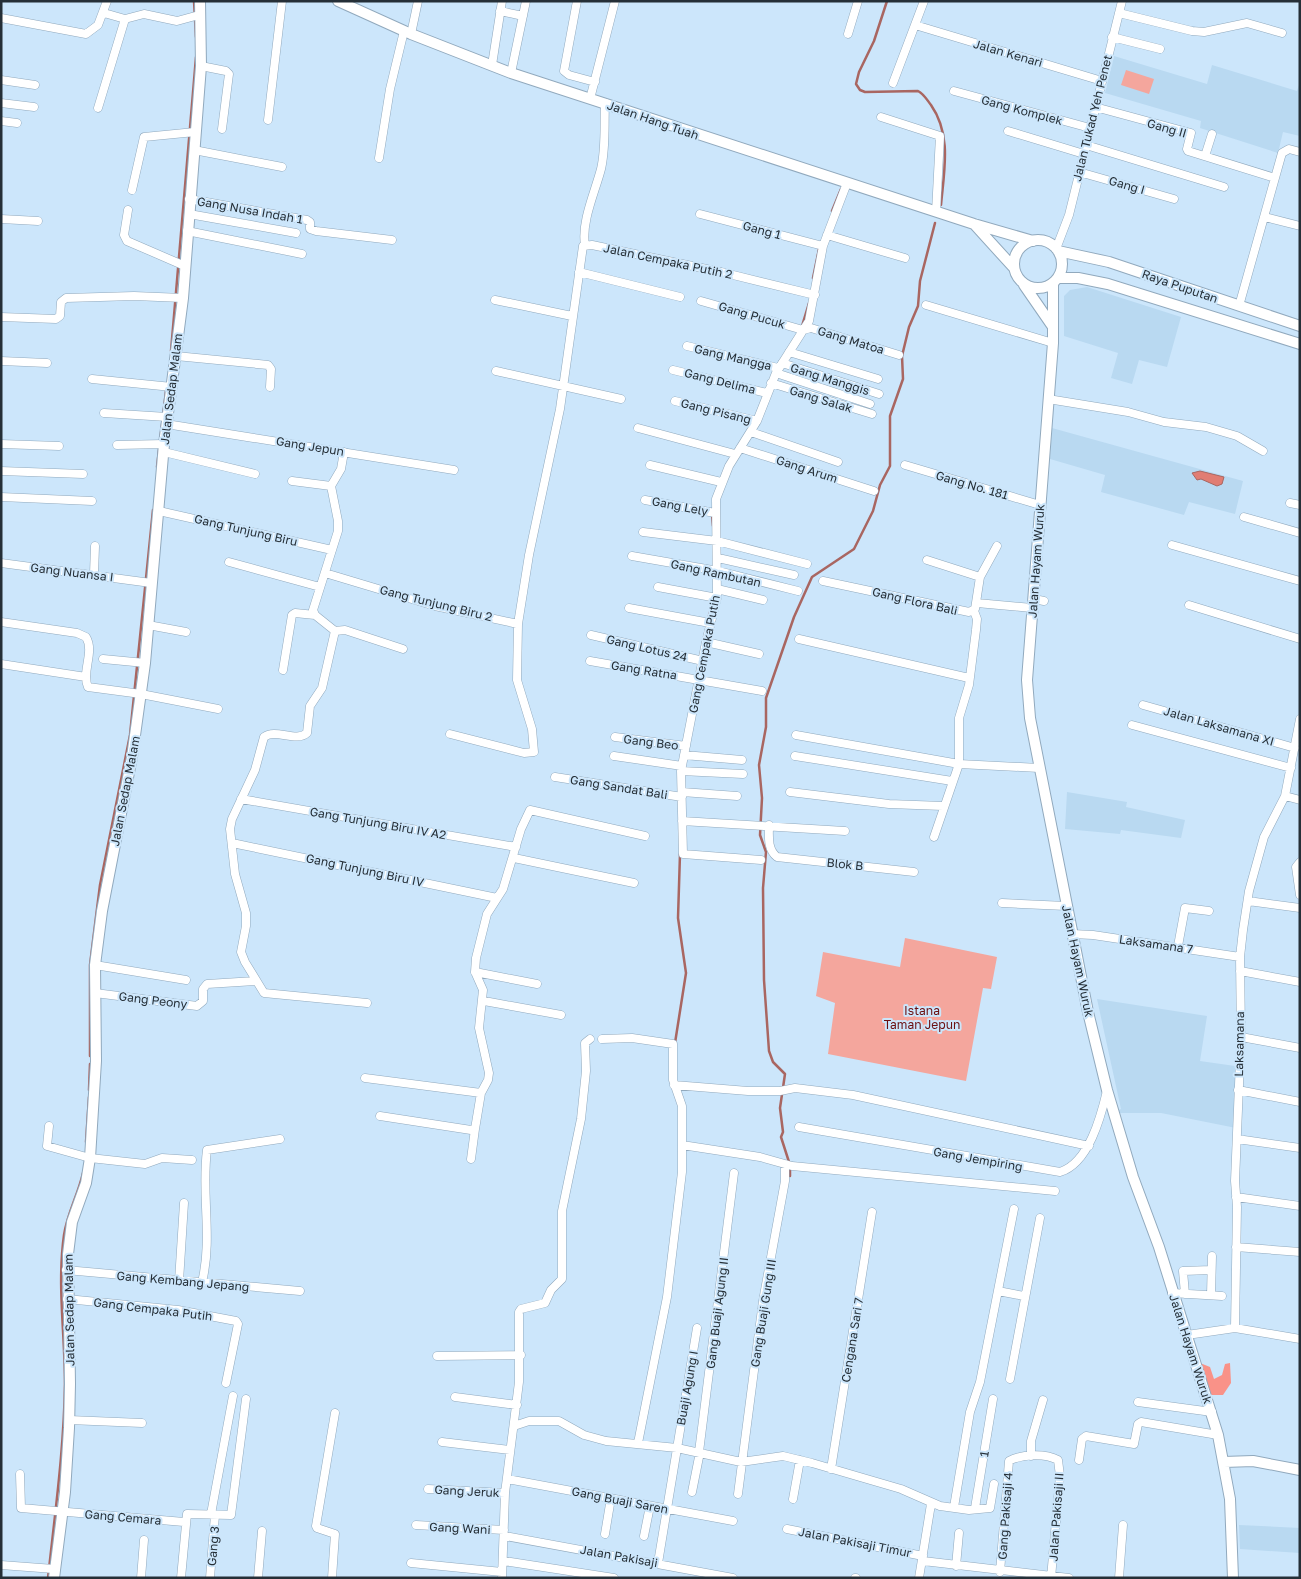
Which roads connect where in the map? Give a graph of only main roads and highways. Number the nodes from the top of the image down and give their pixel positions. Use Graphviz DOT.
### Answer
graph roads {
  1 [pos="200,1"];
  2 [pos="338,1"];
  3 [pos="974,224"];
  4 [pos="1033,241"];
  5 [pos="1055,248"];
  6 [pos="1014,268"];
  7 [pos="1055,281"];
  8 [pos="1022,282"];
  9 [pos="1300,326"];
  10 [pos="1053,327"];
  11 [pos="1300,344"];
  12 [pos="1224,1462"];
  13 [pos="1300,1470"];
  14 [pos="51,1571"];
  15 [pos="1233,1578"];
  1 -- 14 [label="main road, Jalan Sedap Malam"];
  2 -- 3 [label="main road, Jalan Hang Tuah"];
  3 -- 4 [label="main road, Jalan Hang Tuah"];
  3 -- 6 [label="main road"];
  4 -- 5 [label="main road"];
  4 -- 6 [label="main road"];
  5 -- 7 [label="main road"];
  5 -- 9 [label="main road, Raya Puputan"];
  6 -- 8 [label="main road"];
  7 -- 8 [label="main road"];
  7 -- 10 [label="main road, Jalan Hayam Wuruk"];
  7 -- 11 [label="main road, Raya Puputan"];
  8 -- 10 [label="main road"];
  10 -- 12 [label="main road, Jalan Hayam Wuruk"];
  12 -- 13 [label="main road"];
  12 -- 15 [label="main road, Jalan Hayam Wuruk"];
}
